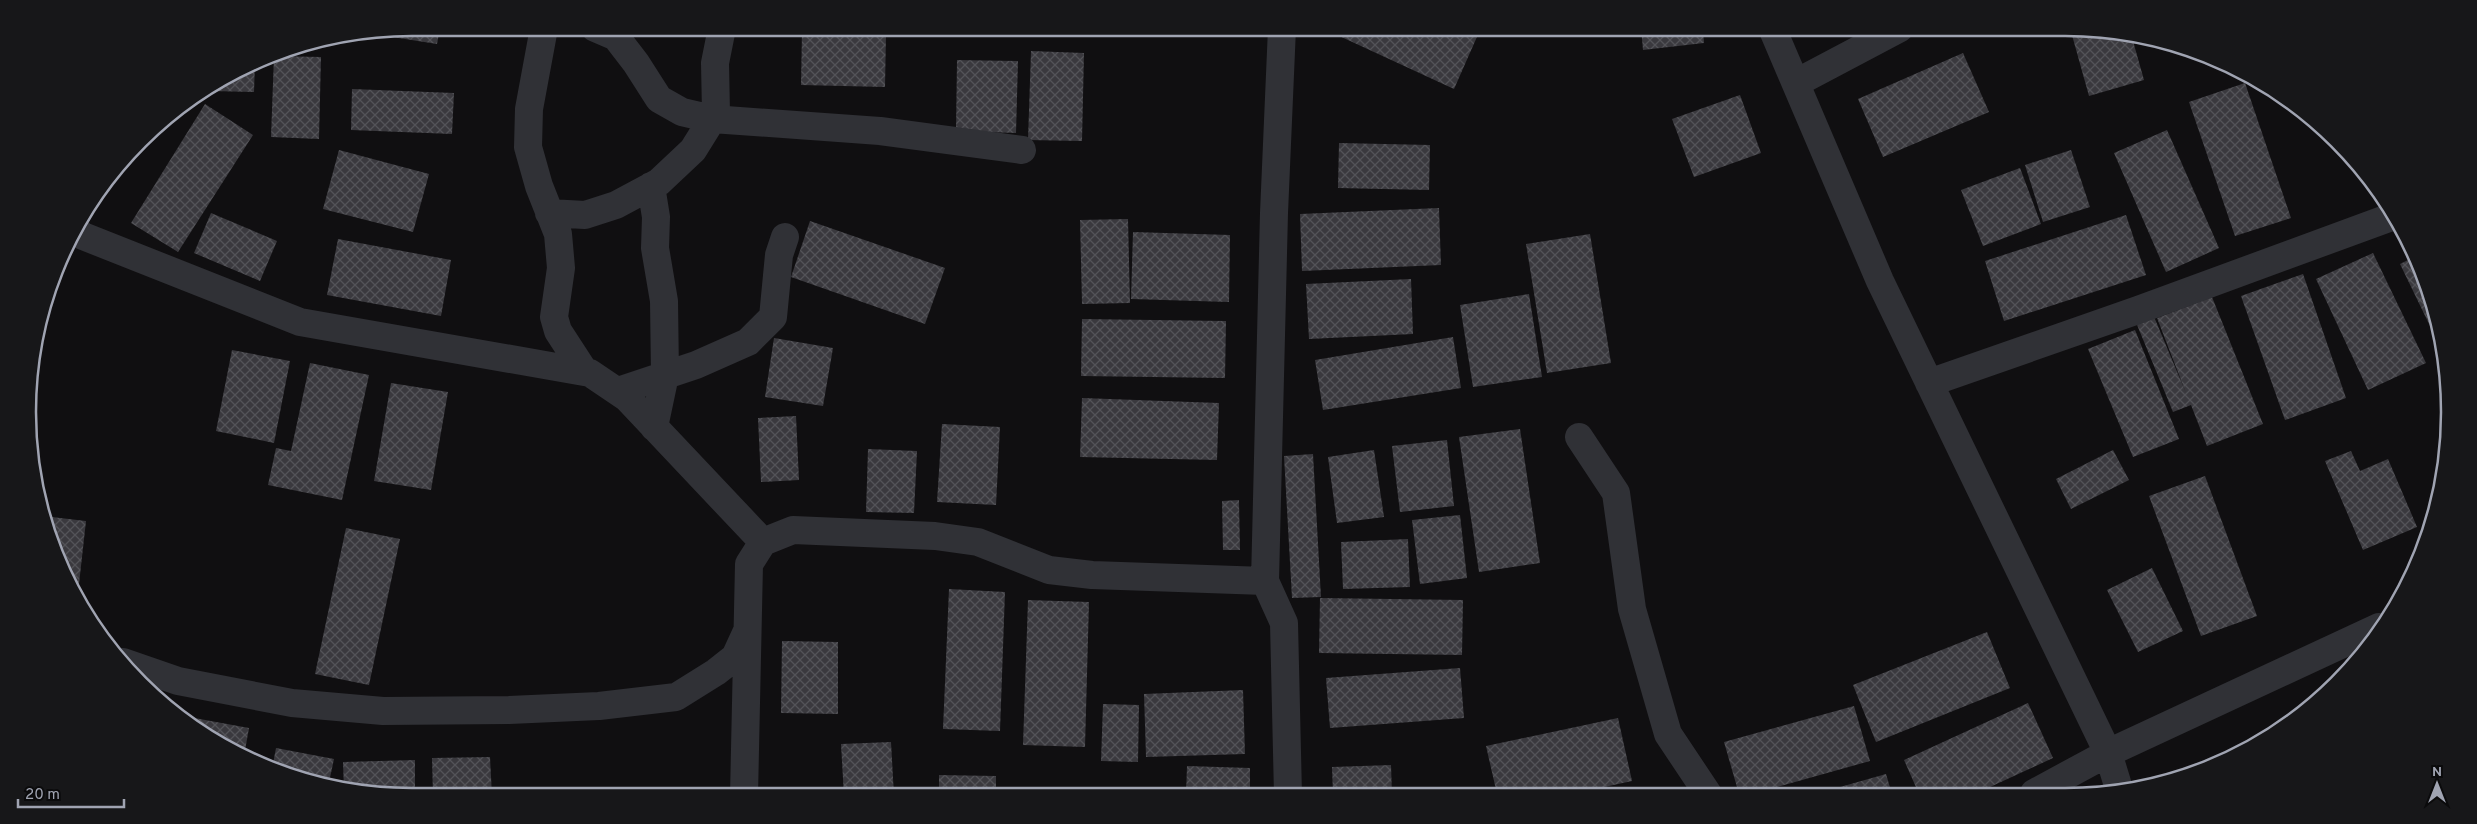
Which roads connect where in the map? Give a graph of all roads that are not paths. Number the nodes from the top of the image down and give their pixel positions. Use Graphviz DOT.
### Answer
graph roads {
  1 [pos="543,36"];
  2 [pos="614,36"];
  3 [pos="720,36"];
  4 [pos="1282,36"];
  5 [pos="1775,36"];
  6 [pos="1885,36"];
  7 [pos="1796,83"];
  8 [pos="712,119"];
  9 [pos="1022,150"];
  10 [pos="651,186"];
  11 [pos="549,213"];
  12 [pos="2387,219"];
  13 [pos="81,235"];
  14 [pos="785,237"];
  15 [pos="584,371"];
  16 [pos="664,375"];
  17 [pos="1929,383"];
  18 [pos="618,391"];
  19 [pos="654,427"];
  20 [pos="1579,437"];
  21 [pos="763,542"];
  22 [pos="1264,580"];
  23 [pos="2370,631"];
  24 [pos="746,632"];
  25 [pos="135,666"];
  26 [pos="2108,753"];
  27 [pos="2118,784"];
  28 [pos="744,788"];
  29 [pos="1288,788"];
  30 [pos="1704,788"];
  31 [pos="2043,788"];
  1 -- 11 [label="street"];
  2 -- 8 [label="street"];
  3 -- 8 [label="street"];
  4 -- 22 [label="street"];
  5 -- 7 [label="street"];
  6 -- 7 [label="street"];
  7 -- 17 [label="street"];
  8 -- 9 [label="street"];
  8 -- 10 [label="street"];
  10 -- 11 [label="street"];
  10 -- 16 [label="street"];
  11 -- 15 [label="street"];
  12 -- 17 [label="street"];
  13 -- 15 [label="street"];
  14 -- 16 [label="street"];
  15 -- 18 [label="street"];
  16 -- 18 [label="street"];
  16 -- 19 [label="street"];
  17 -- 26 [label="street"];
  18 -- 19 [label="street"];
  19 -- 21 [label="street"];
  20 -- 30 [label="street"];
  21 -- 22 [label="street"];
  21 -- 24 [label="street"];
  22 -- 29 [label="street"];
  23 -- 26 [label="street"];
  24 -- 25 [label="street"];
  24 -- 28 [label="street"];
  26 -- 27 [label="street"];
  26 -- 31 [label="street"];
}
